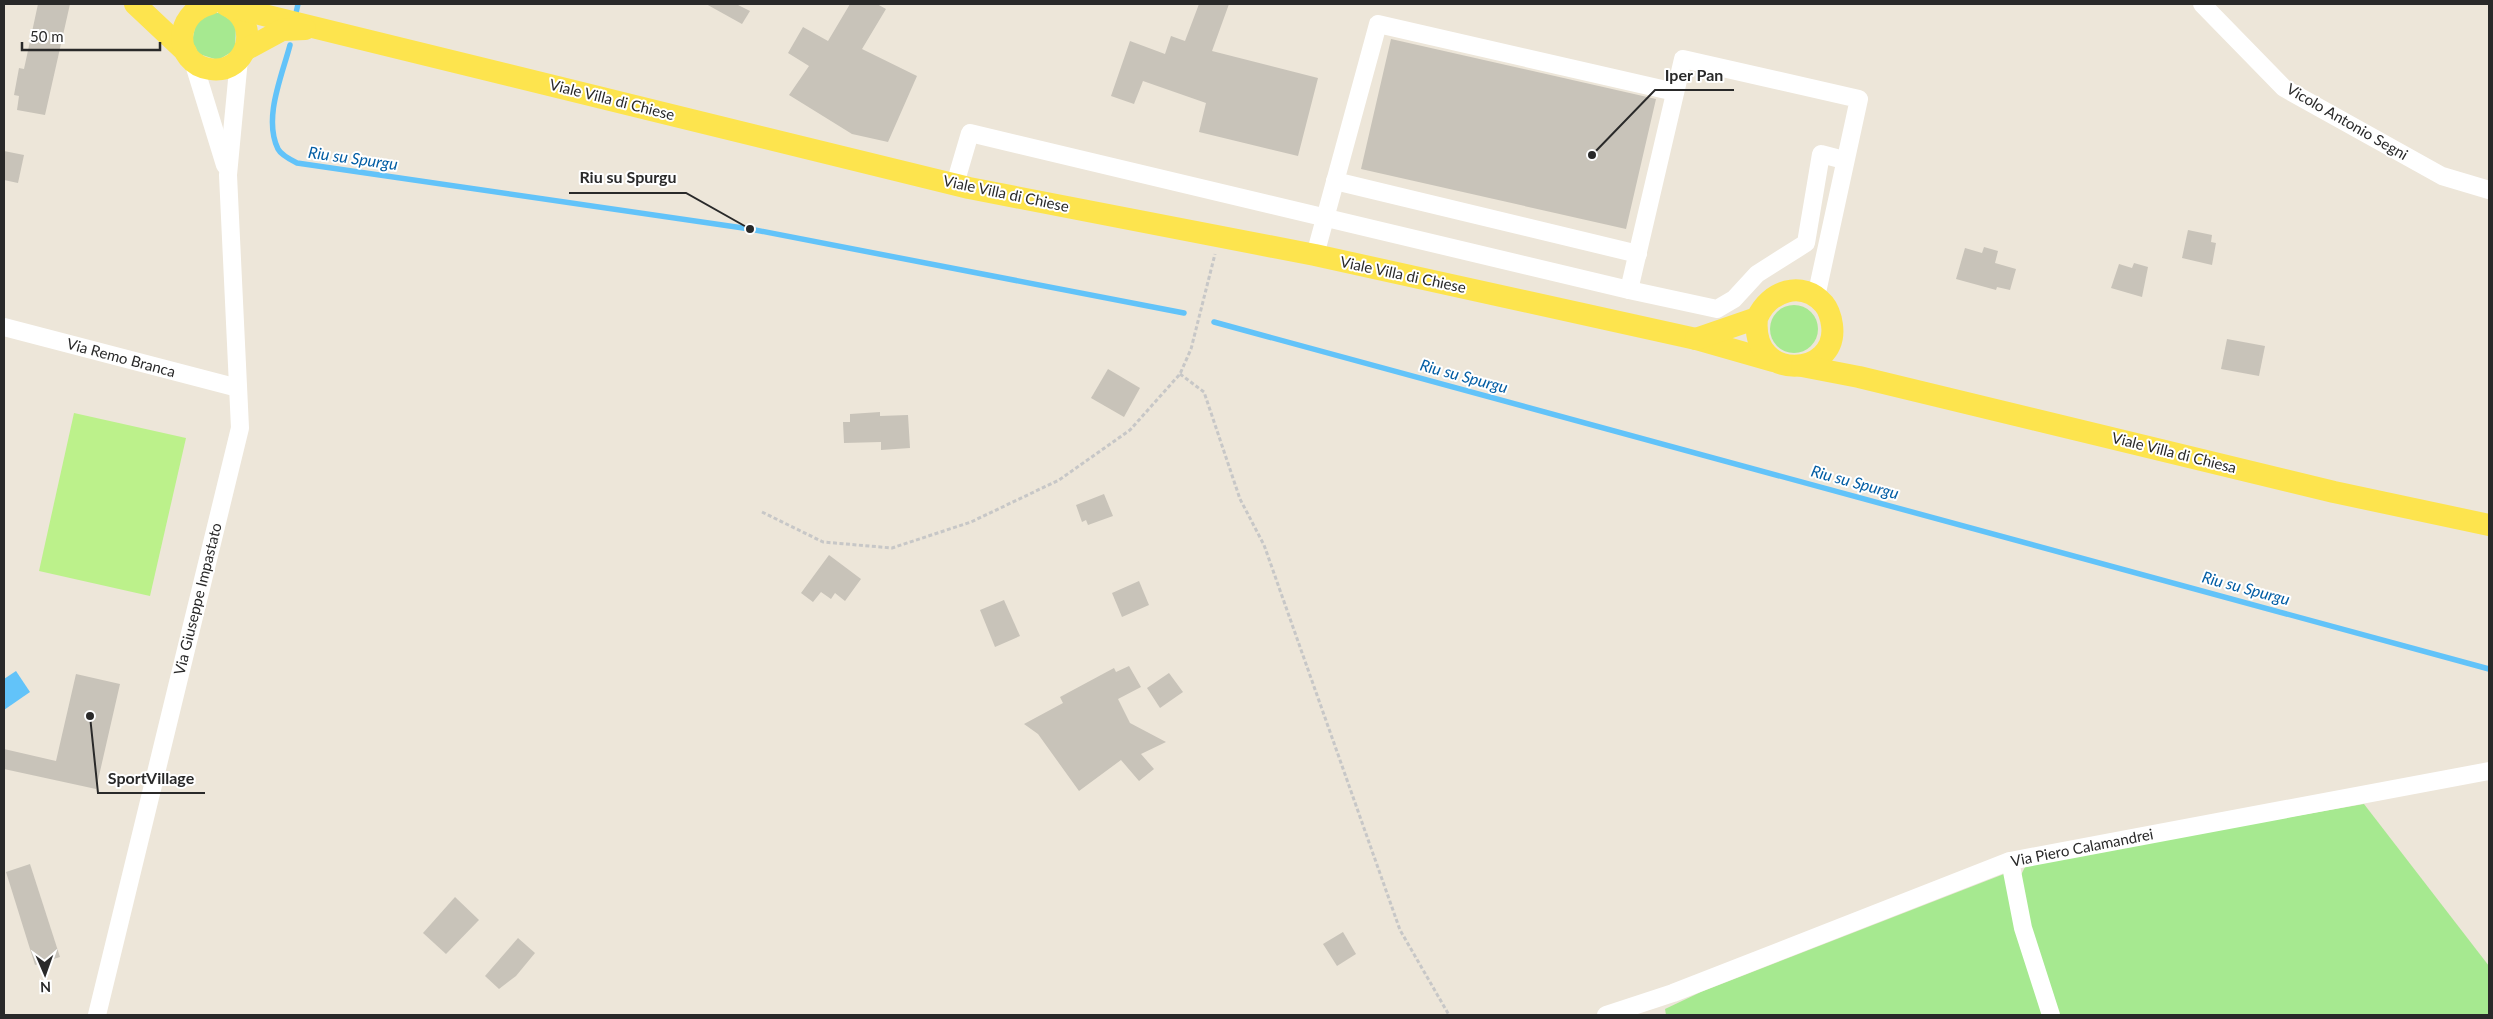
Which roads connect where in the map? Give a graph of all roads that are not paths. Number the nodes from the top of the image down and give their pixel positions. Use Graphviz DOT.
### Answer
graph roads {
  1 [pos="135,4"];
  2 [pos="2202,4"];
  3 [pos="221,5"];
  4 [pos="321,28"];
  5 [pos="242,55"];
  6 [pos="190,57"];
  7 [pos="1675,92"];
  8 [pos="1844,160"];
  9 [pos="228,175"];
  10 [pos="1335,181"];
  11 [pos="955,184"];
  12 [pos="2489,190"];
  13 [pos="1812,203"];
  14 [pos="1834,209"];
  15 [pos="1327,217"];
  16 [pos="1638,254"];
  17 [pos="1315,255"];
  18 [pos="1629,290"];
  19 [pos="1816,297"];
  20 [pos="1757,318"];
  21 [pos="4,327"];
  22 [pos="1696,339"];
  23 [pos="1830,342"];
  24 [pos="1773,361"];
  25 [pos="1802,366"];
  26 [pos="1859,378"];
  27 [pos="238,388"];
  28 [pos="2489,525"];
  29 [pos="2489,770"];
  30 [pos="2010,861"];
  31 [pos="98,1015"];
  32 [pos="1606,1015"];
  33 [pos="2051,1015"];
  1 -- 6 [label="main road"];
  2 -- 12 [label="street, Vicolo Antonio Segni"];
  3 -- 4 [label="main road"];
  3 -- 5 [label="main road"];
  3 -- 6 [label="main road"];
  4 -- 5 [label="main road"];
  4 -- 11 [label="main road, Viale Villa di Chiese"];
  5 -- 6 [label="main road"];
  5 -- 9 [label="street, Via Giuseppe Impastato"];
  6 -- 9 [label="street, Via Giuseppe Impastato"];
  7 -- 8 [label="street"];
  7 -- 10 [label="street"];
  7 -- 16 [label="street"];
  8 -- 13 [label="street"];
  8 -- 14 [label="street"];
  9 -- 27 [label="street, Via Giuseppe Impastato"];
  10 -- 15 [label="street"];
  10 -- 16 [label="street"];
  11 -- 15 [label="street"];
  11 -- 17 [label="main road, Viale Villa di Chiese"];
  13 -- 14 [label="street"];
  13 -- 18 [label="street"];
  14 -- 19 [label="street"];
  15 -- 17 [label="street"];
  15 -- 18 [label="street"];
  16 -- 18 [label="street"];
  17 -- 22 [label="main road, Viale Villa di Chiese"];
  19 -- 20 [label="main road"];
  19 -- 23 [label="main road"];
  20 -- 22 [label="main road"];
  20 -- 24 [label="main road"];
  21 -- 27 [label="street, Via Remo Branca"];
  22 -- 24 [label="main road, Viale Villa di Chiesa"];
  23 -- 25 [label="main road"];
  23 -- 26 [label="main road"];
  24 -- 25 [label="main road, Viale Villa di Chiesa"];
  25 -- 26 [label="main road, Viale Villa di Chiesa"];
  26 -- 28 [label="main road, Viale Villa di Chiesa"];
  27 -- 31 [label="street, Via Giuseppe Impastato"];
  29 -- 30 [label="street, Via Piero Calamandrei"];
  30 -- 32 [label="street, Via Piero Calamandrei"];
  30 -- 33 [label="street"];
}
